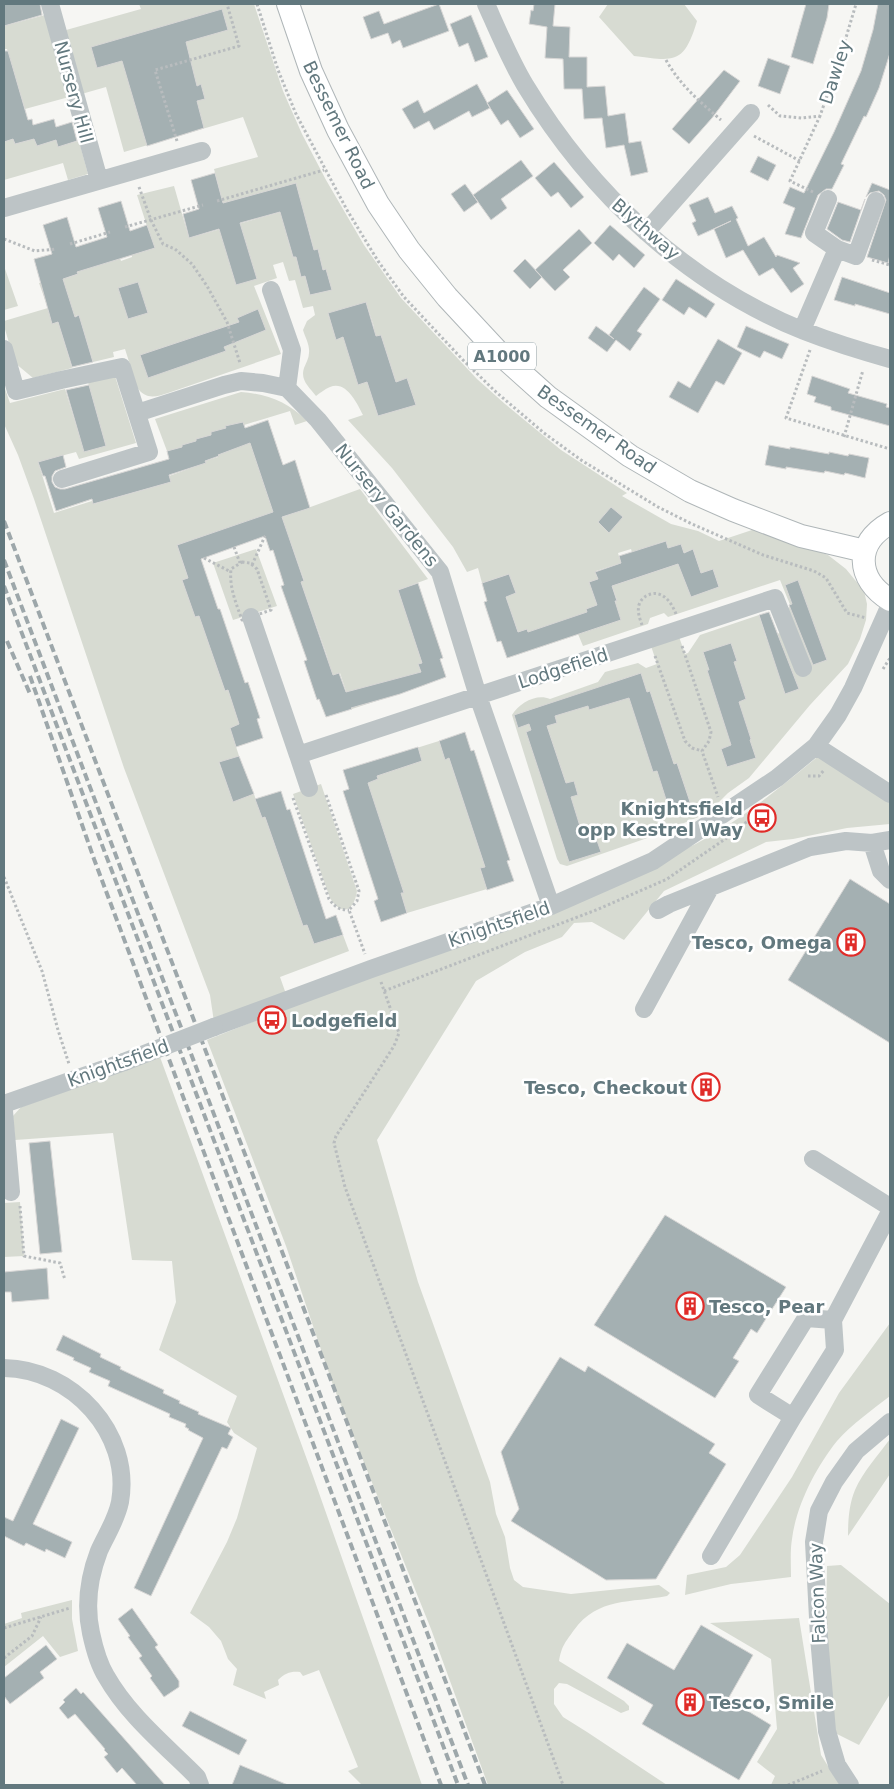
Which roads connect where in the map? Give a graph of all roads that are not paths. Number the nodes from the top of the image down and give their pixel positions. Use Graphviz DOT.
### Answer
graph roads {
  1 [pos="50,4"];
  2 [pos="288,4"];
  3 [pos="486,4"];
  4 [pos="757,106"];
  5 [pos="202,151"];
  6 [pos="98,180"];
  7 [pos="828,199"];
  8 [pos="876,201"];
  9 [pos="4,208"];
  10 [pos="646,232"];
  11 [pos="837,249"];
  12 [pos="271,290"];
  13 [pos="809,333"];
  14 [pos="4,349"];
  15 [pos="890,359"];
  16 [pos="287,388"];
  17 [pos="137,413"];
  18 [pos="62,479"];
  19 [pos="890,522"];
  20 [pos="865,551"];
  21 [pos="890,600"];
  22 [pos="890,605"];
  23 [pos="251,617"];
  24 [pos="803,668"];
  25 [pos="478,696"];
  26 [pos="816,746"];
  27 [pos="298,755"];
  28 [pos="309,788"];
  29 [pos="890,794"];
  30 [pos="890,840"];
  31 [pos="872,843"];
  32 [pos="890,880"];
  33 [pos="710,888"];
  34 [pos="551,906"];
  35 [pos="658,910"];
  36 [pos="644,1009"];
  37 [pos="4,1104"];
  38 [pos="4,1111"];
  39 [pos="813,1159"];
  40 [pos="11,1192"];
  41 [pos="890,1207"];
  42 [pos="890,1212"];
  43 [pos="833,1320"];
  44 [pos="4,1368"];
  45 [pos="793,1417"];
  46 [pos="890,1422"];
  47 [pos="711,1556"];
  48 [pos="200,1785"];
  49 [pos="850,1785"];
  1 -- 6 [label="street, Nursery Hill"];
  2 -- 20 [label="main road, Bessemer Road / A1000"];
  3 -- 10 [label="street, Blythway"];
  4 -- 10 [label="street"];
  5 -- 6 [label="street"];
  6 -- 9 [label="street"];
  7 -- 11 [label="street"];
  8 -- 11 [label="street"];
  10 -- 13 [label="street, Blythway"];
  11 -- 13 [label="street"];
  12 -- 16 [label="street"];
  13 -- 15 [label="street, Blythway"];
  14 -- 17 [label="street"];
  16 -- 17 [label="street"];
  16 -- 25 [label="street, Nursery Gardens"];
  17 -- 18 [label="street"];
  19 -- 20 [label="main road"];
  20 -- 21 [label="main road"];
  22 -- 26 [label="street, Knightsfield"];
  23 -- 27 [label="street"];
  24 -- 25 [label="street, Lodgefield"];
  25 -- 27 [label="street, Lodgefield"];
  25 -- 34 [label="street"];
  26 -- 29 [label="street"];
  26 -- 34 [label="street, Knightsfield"];
  27 -- 28 [label="street"];
  30 -- 31 [label="street"];
  31 -- 32 [label="street"];
  31 -- 33 [label="street"];
  33 -- 35 [label="street"];
  33 -- 36 [label="street"];
  34 -- 37 [label="street, Knightsfield, bridge"];
  38 -- 40 [label="street"];
  39 -- 41 [label="street"];
  42 -- 43 [label="street"];
  43 -- 45 [label="street"];
  43 -- 45 [label="street"];
  44 -- 48 [label="street"];
  45 -- 47 [label="street"];
  46 -- 49 [label="street, Falcon Way"];
}
